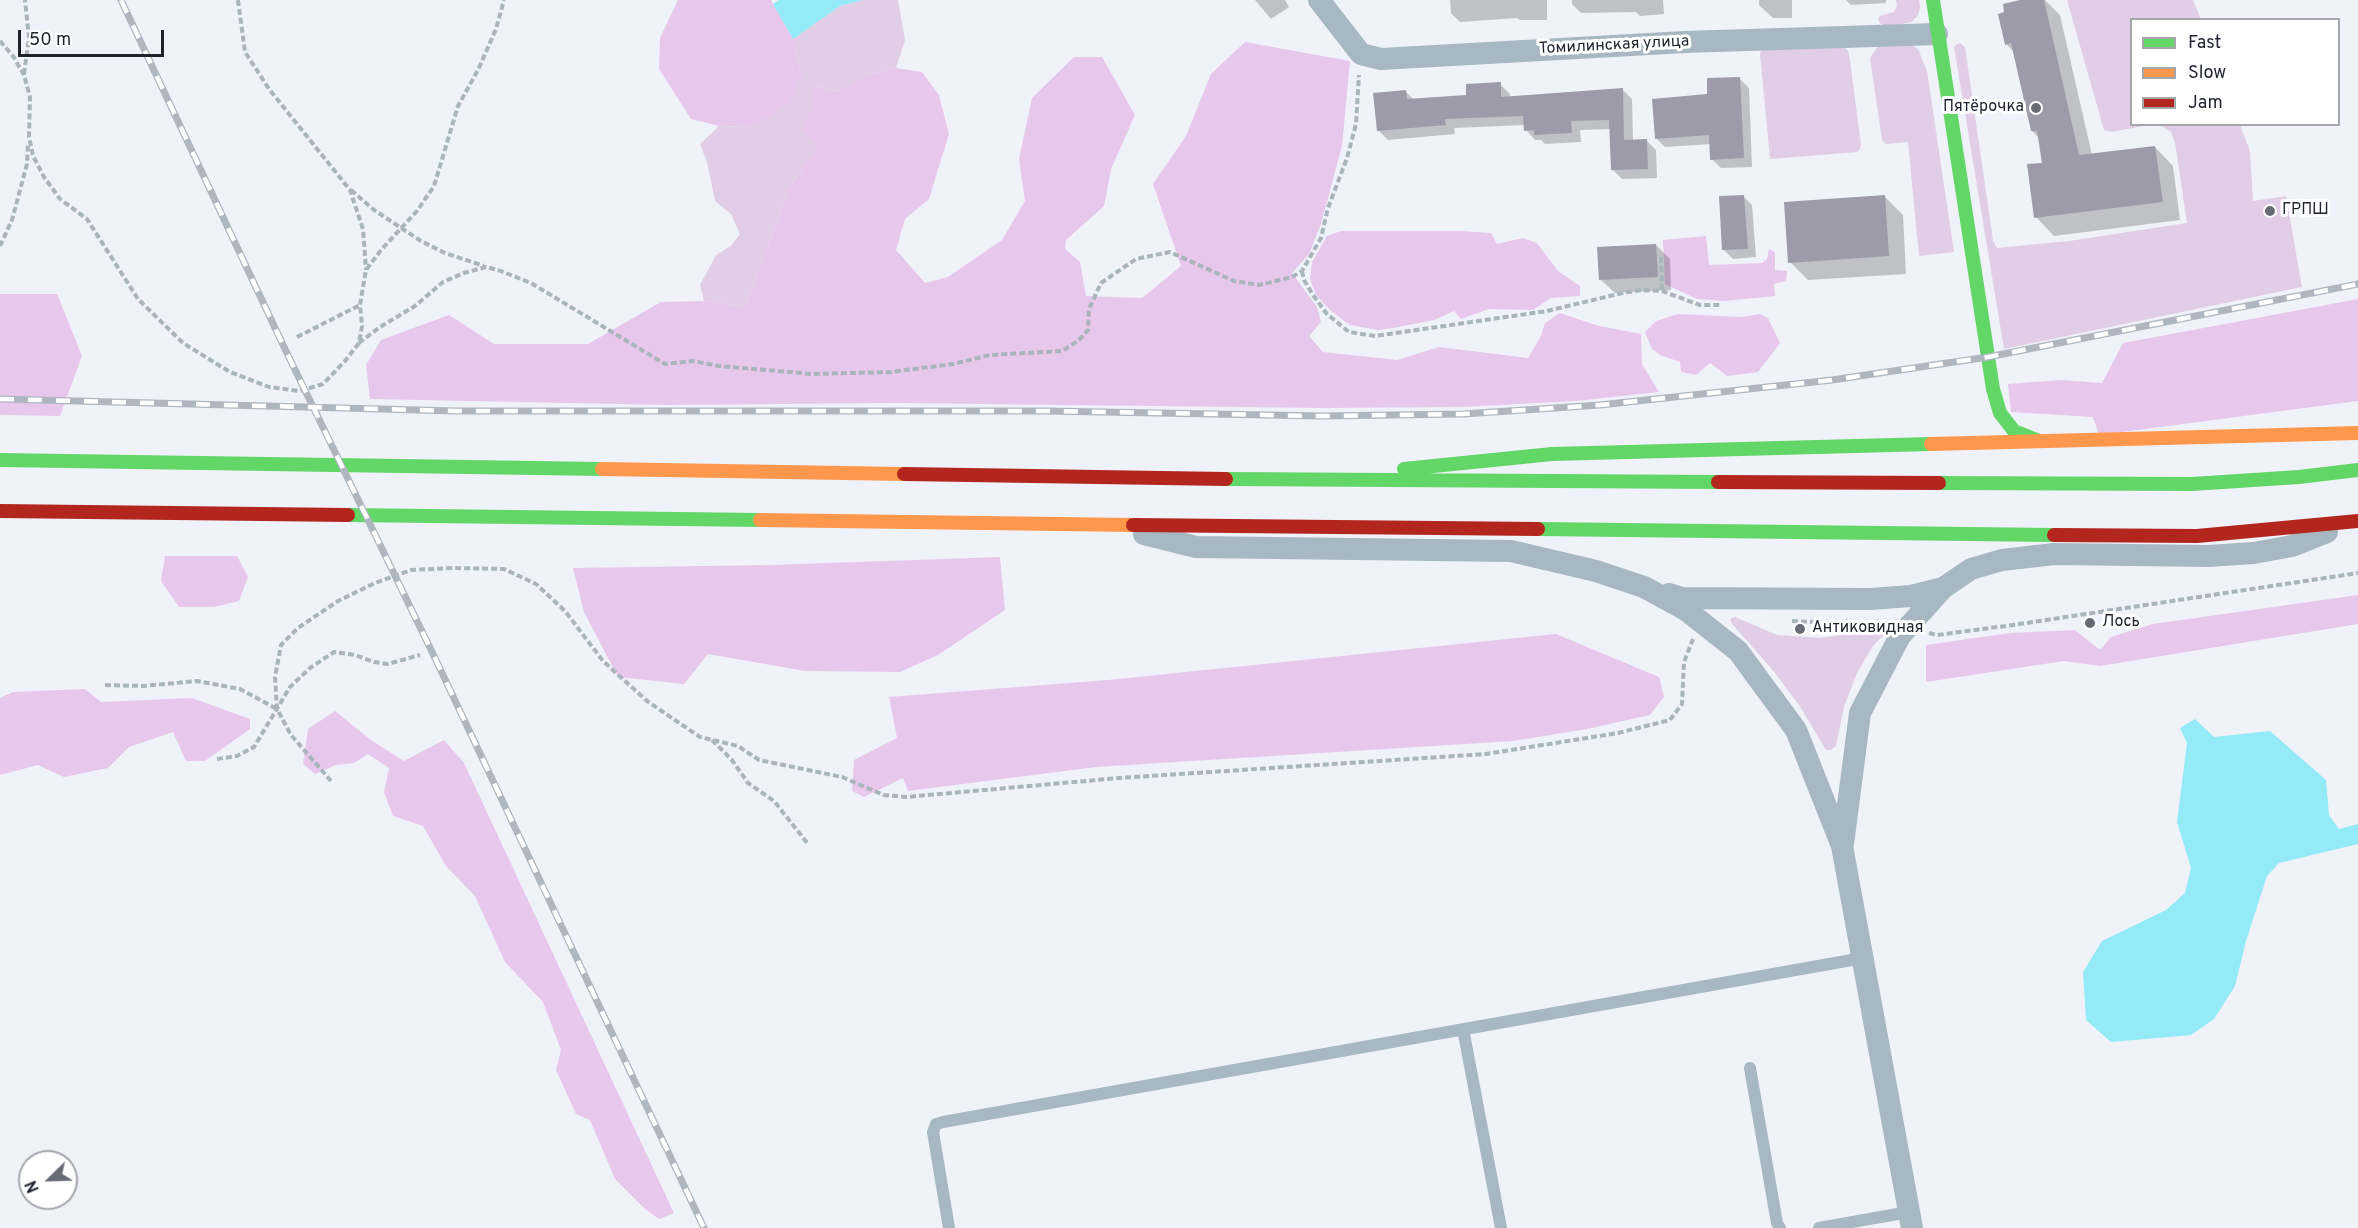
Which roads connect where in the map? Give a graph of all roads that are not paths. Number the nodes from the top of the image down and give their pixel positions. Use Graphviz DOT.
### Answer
graph roads {
  1 [pos="1319,0"];
  2 [pos="1933,0"];
  3 [pos="1937,34"];
  4 [pos="1993,389"];
  5 [pos="1987,414"];
  6 [pos="1974,430"];
  7 [pos="2358,433"];
  8 [pos="2040,441"];
  9 [pos="1947,444"];
  10 [pos="0,460"];
  11 [pos="2358,470"];
  12 [pos="1290,480"];
  13 [pos="0,511"];
  14 [pos="2356,521"];
  15 [pos="1107,526"];
  16 [pos="1644,587"];
  17 [pos="1943,588"];
  18 [pos="1842,846"];
  19 [pos="1863,958"];
  20 [pos="1463,1029"];
  21 [pos="1750,1068"];
  22 [pos="1910,1220"];
  23 [pos="949,1228"];
  24 [pos="1501,1228"];
  25 [pos="1780,1228"];
  26 [pos="1819,1228"];
  1 -- 3 [label="street, Томилинская улица"];
  2 -- 3 [label="main road"];
  3 -- 4 [label="main road"];
  4 -- 5 [label="main road"];
  4 -- 8 [label="main road"];
  6 -- 9 [label="main road"];
  7 -- 8 [label="main road"];
  8 -- 9 [label="main road"];
  9 -- 12 [label="main road"];
  10 -- 12 [label="main road"];
  11 -- 12 [label="main road"];
  13 -- 15 [label="main road"];
  14 -- 15 [label="main road"];
  14 -- 17 [label="street"];
  15 -- 16 [label="street"];
  16 -- 17 [label="street"];
  16 -- 18 [label="street"];
  17 -- 18 [label="street"];
  18 -- 19 [label="street"];
  19 -- 20 [label="lane"];
  19 -- 22 [label="street"];
  20 -- 23 [label="lane"];
  20 -- 24 [label="lane"];
  21 -- 25 [label="lane"];
  22 -- 26 [label="lane"];
}
